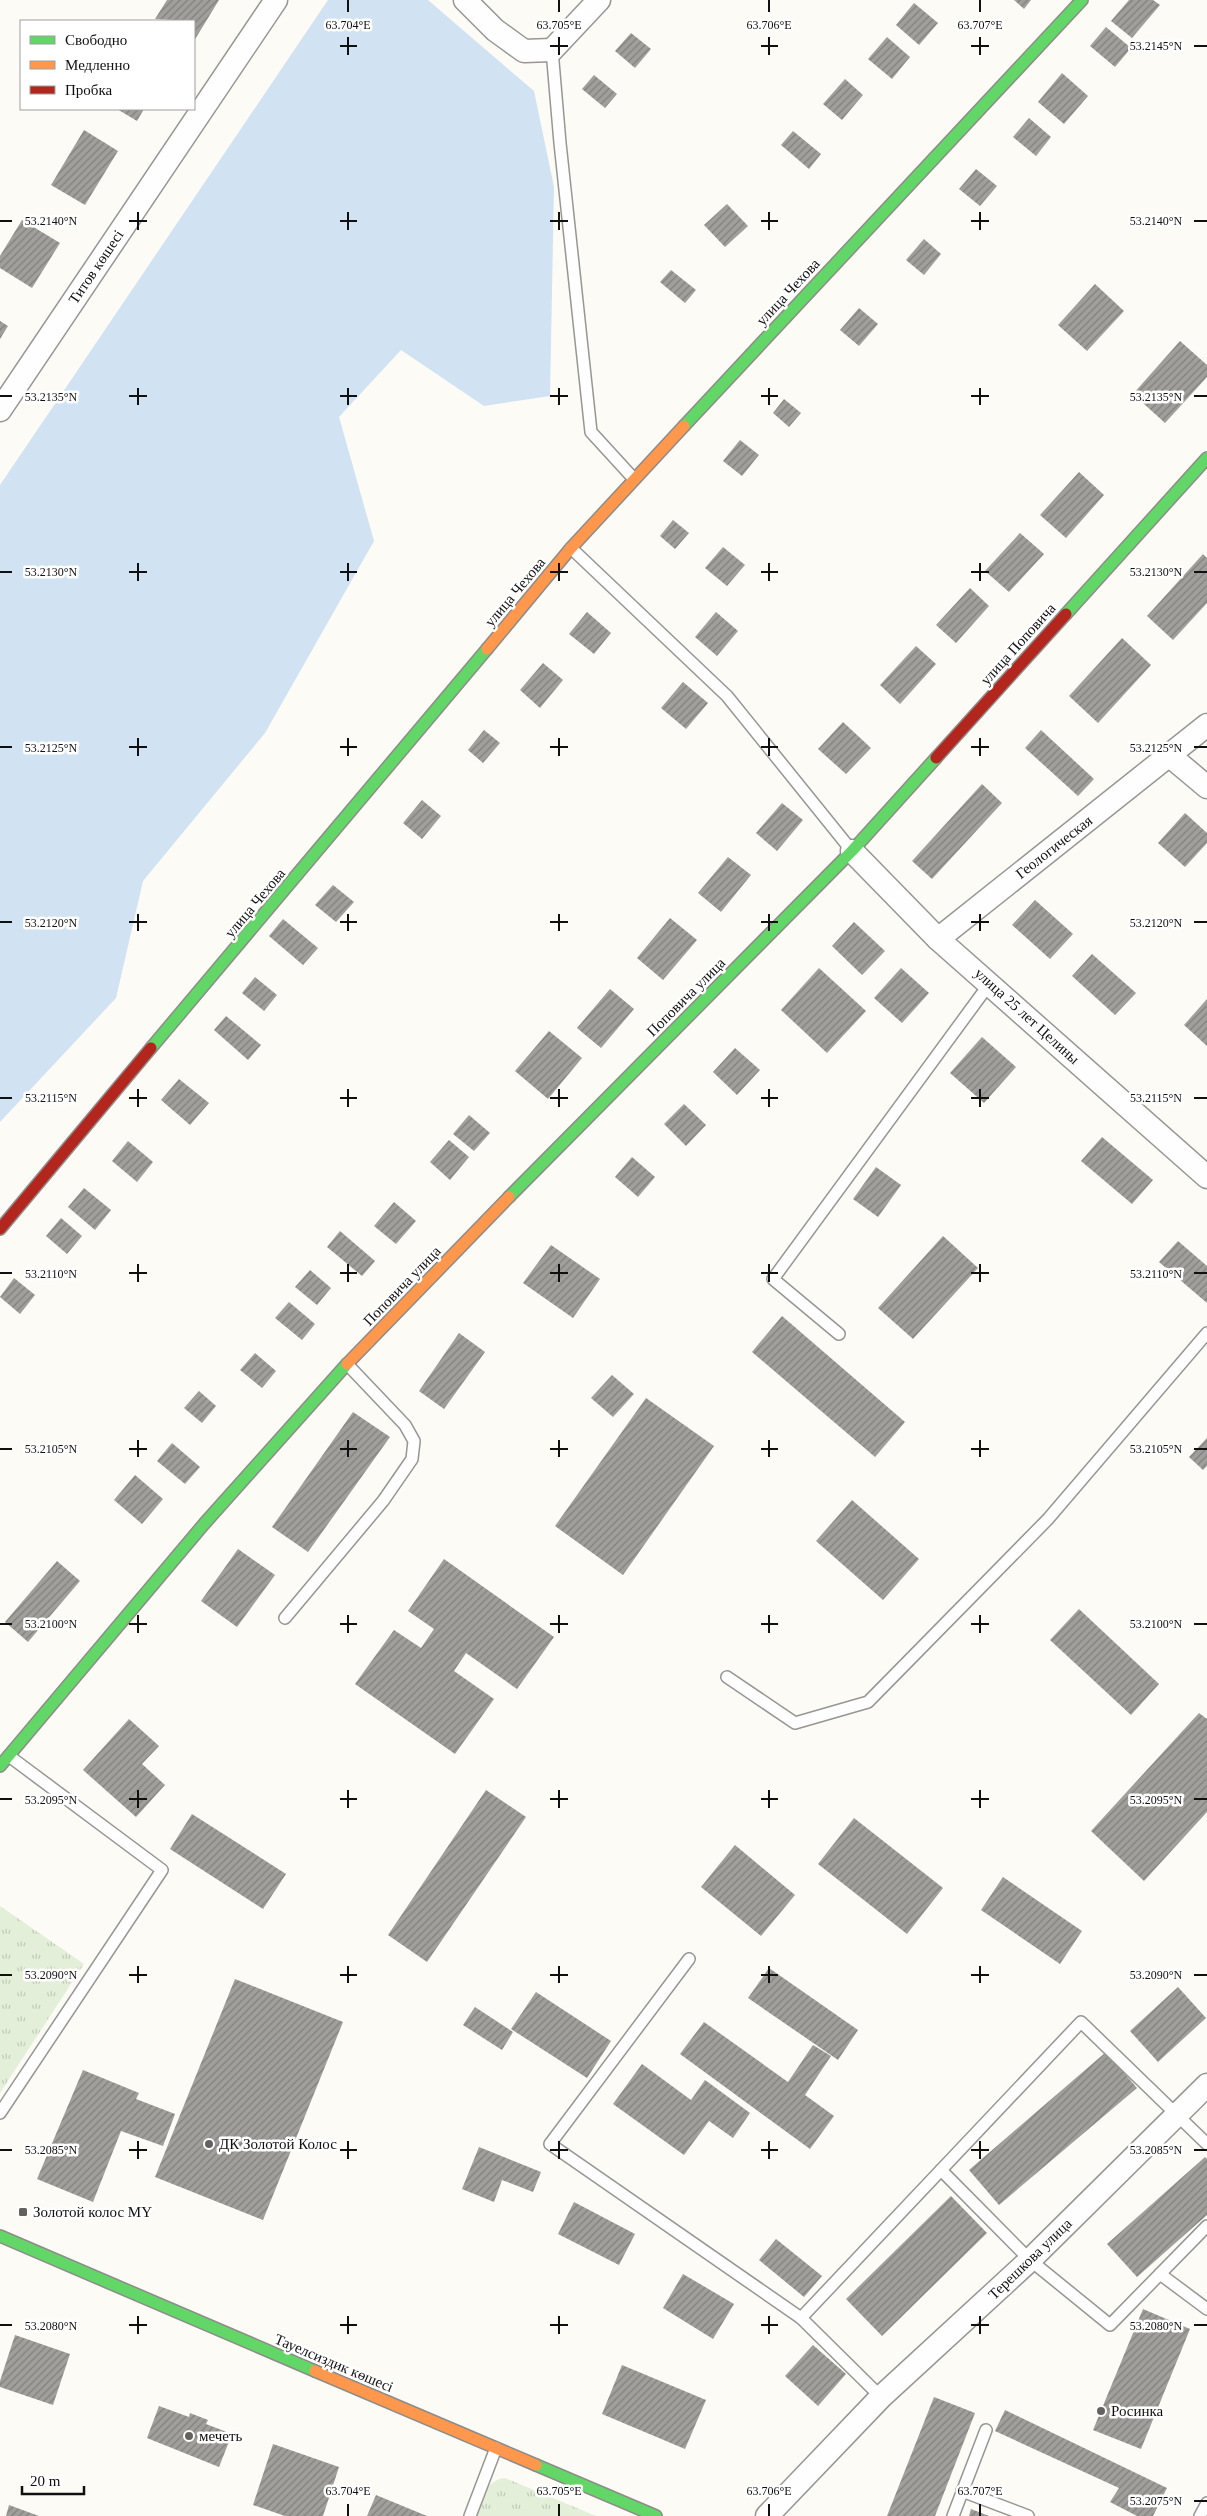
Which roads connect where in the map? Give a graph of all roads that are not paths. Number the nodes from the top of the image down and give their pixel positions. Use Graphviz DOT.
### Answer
graph roads {
  1 [pos="276,0"];
  2 [pos="465,0"];
  3 [pos="599,0"];
  4 [pos="1082,0"];
  5 [pos="552,50"];
  6 [pos="0,410"];
  7 [pos="1207,458"];
  8 [pos="634,479"];
  9 [pos="572,548"];
  10 [pos="1207,726"];
  11 [pos="1170,756"];
  12 [pos="1207,787"];
  13 [pos="852,851"];
  14 [pos="938,939"];
  15 [pos="990,983"];
  16 [pos="1207,1177"];
  17 [pos="0,1230"];
  18 [pos="1207,1333"];
  19 [pos="840,1334"];
  20 [pos="347,1364"];
  21 [pos="285,1618"];
  22 [pos="727,1677"];
  23 [pos="9,1756"];
  24 [pos="0,1766"];
  25 [pos="688,1959"];
  26 [pos="1207,2085"];
  27 [pos="0,2113"];
  28 [pos="1177,2114"];
  29 [pos="1207,2144"];
  30 [pos="941,2170"];
  31 [pos="1207,2226"];
  32 [pos="0,2236"];
  33 [pos="1030,2260"];
  34 [pos="1160,2274"];
  35 [pos="1207,2309"];
  36 [pos="801,2318"];
  37 [pos="880,2397"];
  38 [pos="986,2430"];
  39 [pos="496,2448"];
  40 [pos="962,2492"];
  41 [pos="1207,2503"];
  42 [pos="470,2516"];
  43 [pos="656,2516"];
  44 [pos="767,2516"];
  45 [pos="953,2516"];
  46 [pos="1028,2516"];
  47 [pos="1200,2516"];
  1 -- 6 [label="street, Титов көшесі"];
  2 -- 5 [label="street"];
  3 -- 5 [label="street"];
  4 -- 8 [label="street, улица Чехова"];
  5 -- 8 [label="lane"];
  7 -- 13 [label="street, улица Поповича"];
  8 -- 9 [label="street, улица Чехова"];
  9 -- 13 [label="lane"];
  9 -- 17 [label="street, улица Чехова"];
  10 -- 11 [label="street, Геологическая"];
  11 -- 12 [label="street"];
  11 -- 14 [label="street, Геологическая"];
  13 -- 14 [label="street, улица 25 лет Целины"];
  13 -- 20 [label="street, Поповича улица"];
  14 -- 15 [label="street, улица 25 лет Целины"];
  15 -- 16 [label="street, улица 25 лет Целины"];
  15 -- 19 [label="lane"];
  18 -- 22 [label="lane"];
  20 -- 21 [label="lane"];
  20 -- 23 [label="street, Поповича улица"];
  23 -- 24 [label="street, Поповича улица"];
  23 -- 27 [label="lane"];
  25 -- 36 [label="lane"];
  26 -- 28 [label="street, Терешкова улица"];
  28 -- 29 [label="lane"];
  28 -- 30 [label="lane"];
  28 -- 33 [label="street, Терешкова улица"];
  30 -- 33 [label="lane"];
  30 -- 36 [label="lane"];
  31 -- 34 [label="lane"];
  32 -- 39 [label="street, Тауелсиздик көшесі"];
  33 -- 34 [label="lane"];
  33 -- 37 [label="street, Терешкова улица"];
  34 -- 35 [label="lane"];
  36 -- 37 [label="lane"];
  37 -- 44 [label="street, Терешкова улица"];
  38 -- 40 [label="lane"];
  39 -- 42 [label="lane"];
  39 -- 43 [label="street, Тауелсиздик көшесі"];
  40 -- 45 [label="lane"];
  40 -- 46 [label="lane"];
  41 -- 47 [label="lane"];
}
